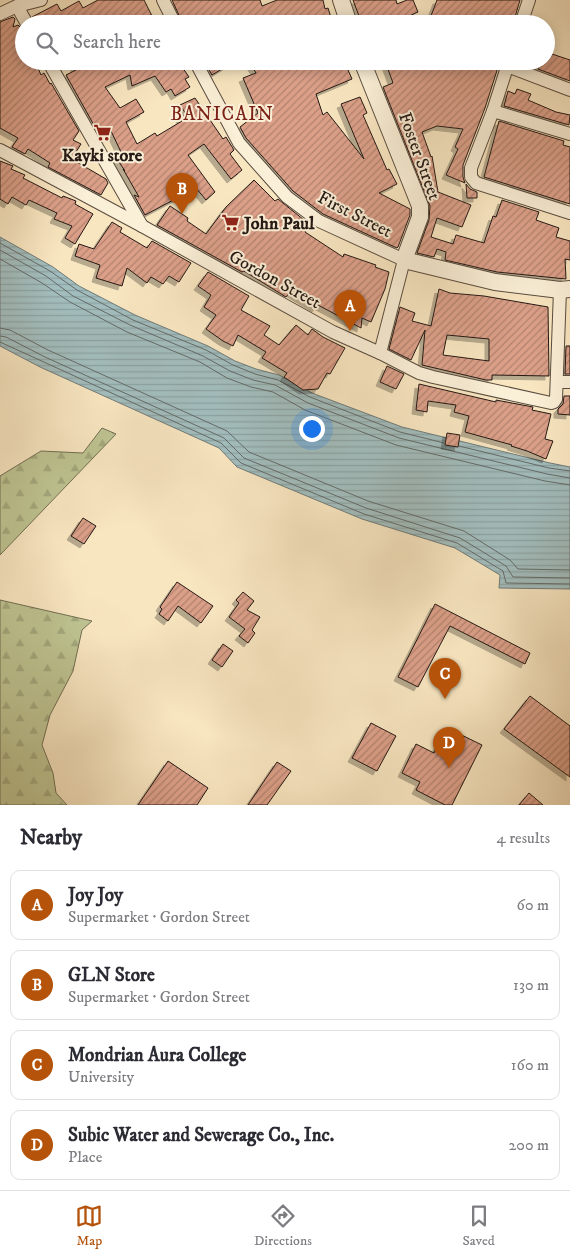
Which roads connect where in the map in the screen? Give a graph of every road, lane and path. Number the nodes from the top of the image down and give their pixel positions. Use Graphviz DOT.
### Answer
graph roads {
  1 [pos="41,0"];
  2 [pos="162,0"];
  3 [pos="341,0"];
  4 [pos="529,0"];
  5 [pos="17,6"];
  6 [pos="0,14"];
  7 [pos="22,15"];
  8 [pos="170,15"];
  9 [pos="346,15"];
  10 [pos="524,15"];
  11 [pos="53,70"];
  12 [pos="200,70"];
  13 [pos="366,70"];
  14 [pos="506,70"];
  15 [pos="522,70"];
  16 [pos="570,90"];
  17 [pos="493,111"];
  18 [pos="570,134"];
  19 [pos="0,150"];
  20 [pos="570,213"];
  21 [pos="142,226"];
  22 [pos="404,260"];
  23 [pos="565,290"];
  24 [pos="380,353"];
  25 [pos="557,382"];
  26 [pos="570,382"];
  1 -- 5 [label="street"];
  2 -- 8 [label="street"];
  3 -- 9 [label="street"];
  4 -- 10 [label="street"];
  5 -- 6 [label="street"];
  5 -- 7 [label="street"];
  11 -- 21 [label="street"];
  12 -- 22 [label="street, First Street"];
  13 -- 22 [label="street, Foster Street"];
  14 -- 17 [label="street"];
  15 -- 16 [label="street"];
  17 -- 18 [label="street"];
  17 -- 20 [label="street"];
  19 -- 21 [label="street, Gordon Street"];
  21 -- 24 [label="street, Gordon Street"];
  22 -- 23 [label="street, First Street"];
  22 -- 24 [label="street, Foster Street"];
  23 -- 25 [label="street, Gordon Street"];
  24 -- 25 [label="street, Gordon Street"];
  25 -- 26 [label="street"];
}
